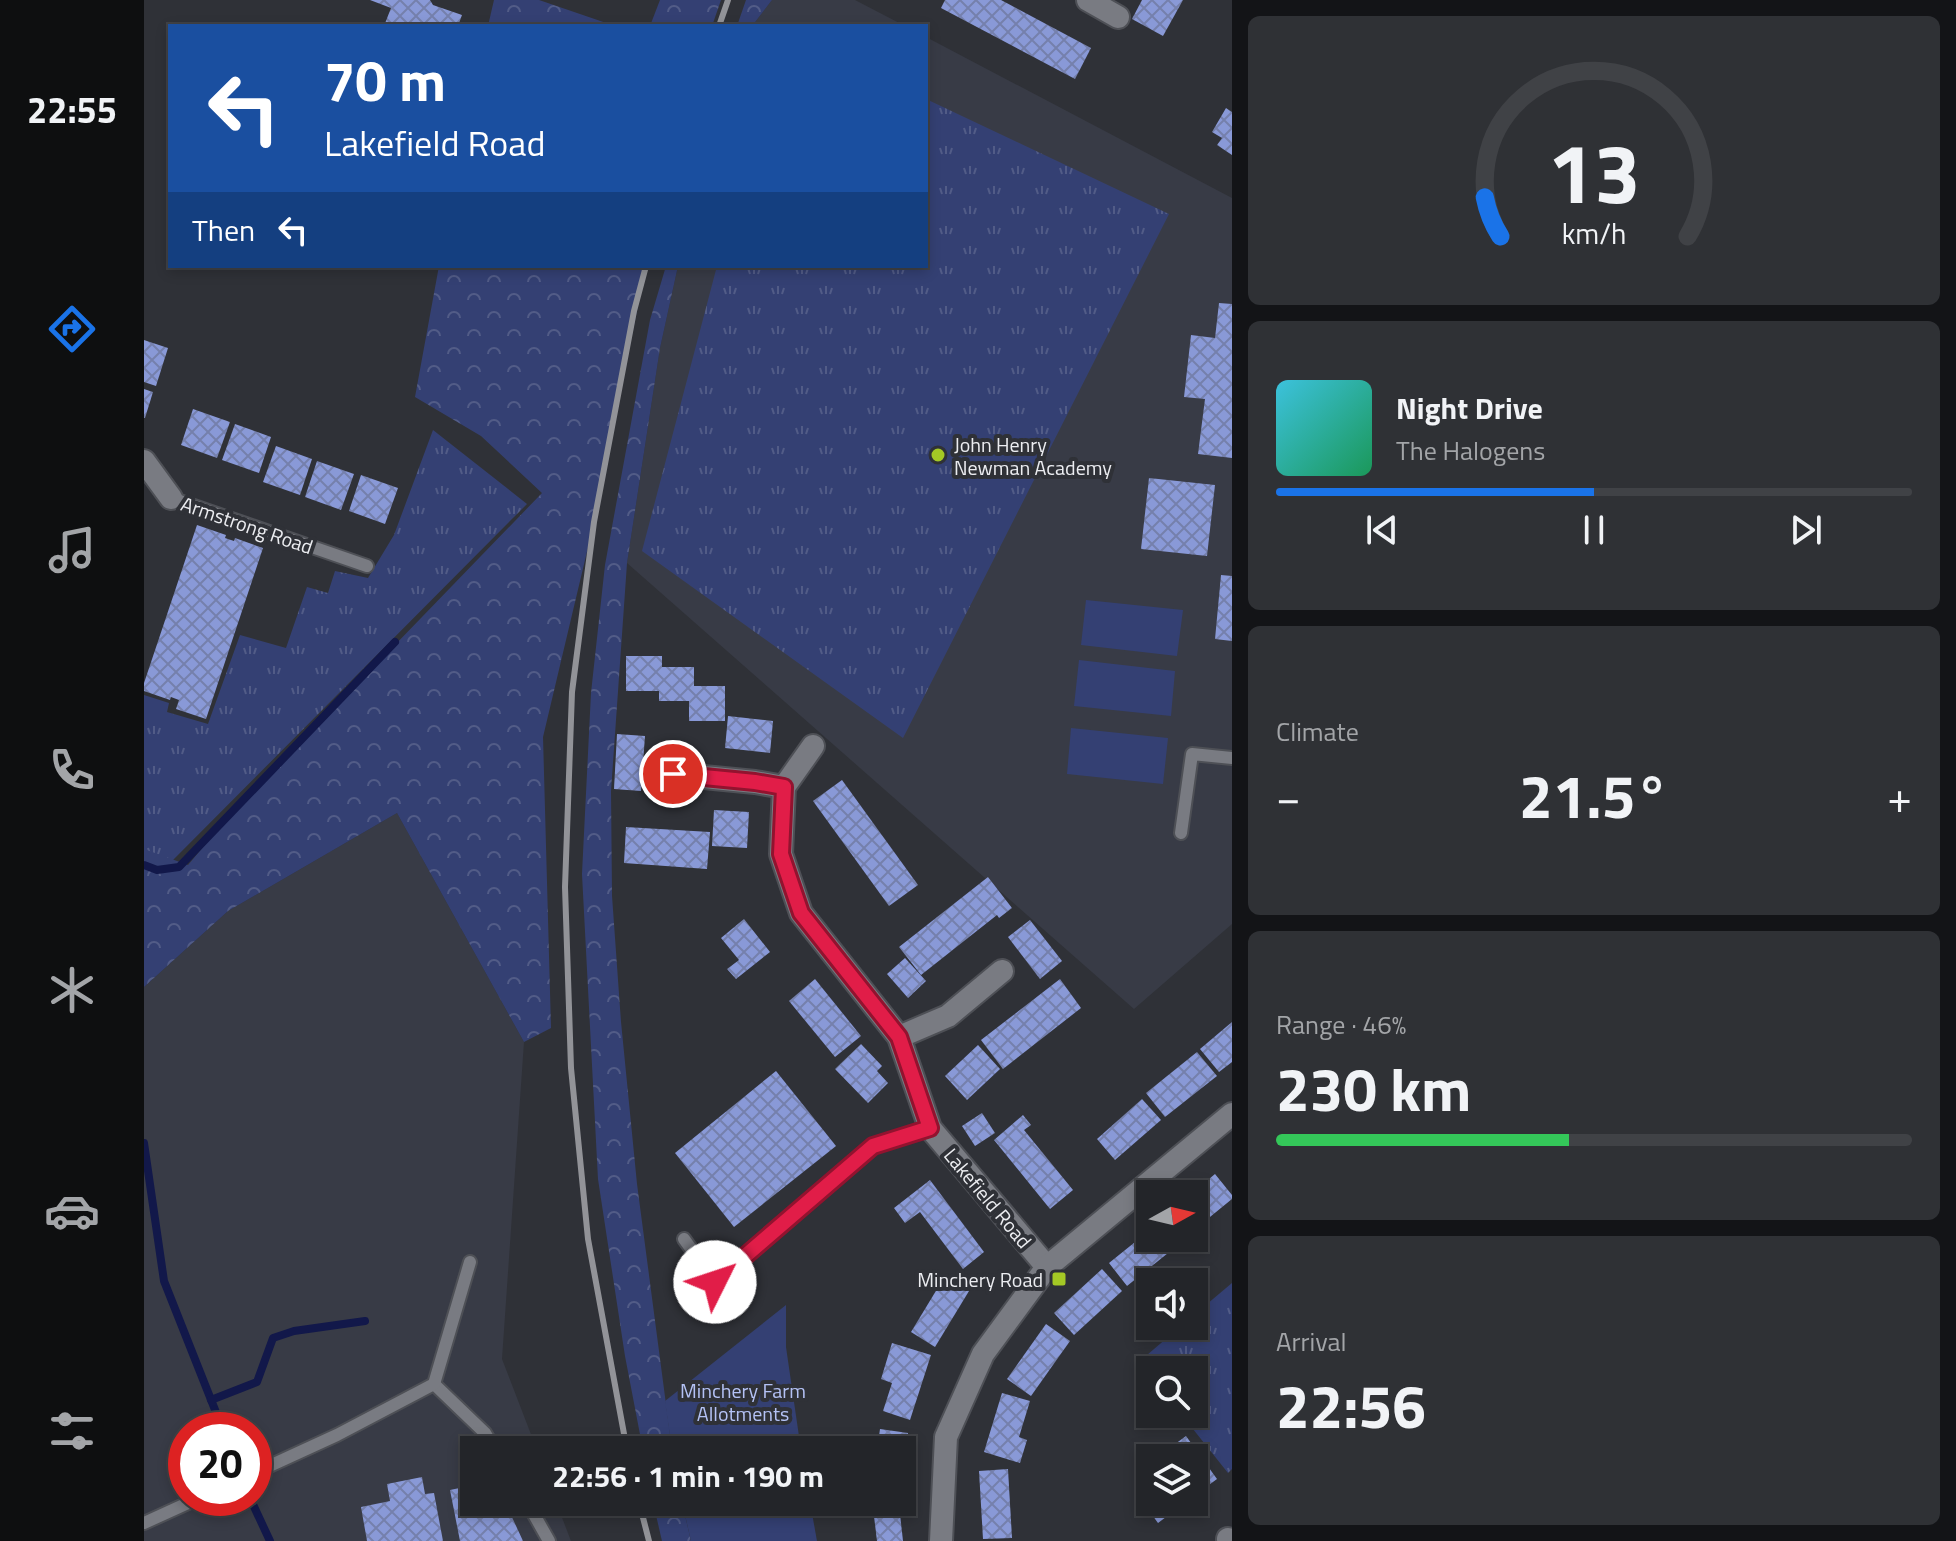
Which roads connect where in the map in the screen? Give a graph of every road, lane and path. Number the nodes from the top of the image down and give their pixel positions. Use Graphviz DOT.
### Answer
graph roads {
  1 [pos="1088,0"];
  2 [pos="1118,17"];
  3 [pos="144,461"];
  4 [pos="171,498"];
  5 [pos="367,566"];
  6 [pos="813,746"];
  7 [pos="1232,758"];
  8 [pos="673,774"];
  9 [pos="784,787"];
  10 [pos="1181,833"];
  11 [pos="1002,971"];
  12 [pos="899,1037"];
  13 [pos="1232,1114"];
  14 [pos="930,1128"];
  15 [pos="684,1239"];
  16 [pos="470,1262"];
  17 [pos="1047,1267"];
  18 [pos="434,1384"];
  19 [pos="487,1436"];
  20 [pos="272,1465"];
  21 [pos="168,1512"];
  22 [pos="535,1516"];
  23 [pos="144,1523"];
  24 [pos="549,1541"];
  25 [pos="941,1541"];
  1 -- 2 [label="street"];
  3 -- 4 [label="street, Armstrong Road"];
  4 -- 5 [label="lane, Armstrong Road"];
  6 -- 9 [label="street"];
  7 -- 10 [label="lane"];
  8 -- 9 [label="street"];
  9 -- 12 [label="street, Lakefield Road"];
  11 -- 12 [label="street"];
  12 -- 14 [label="street, Lakefield Road"];
  13 -- 17 [label="street"];
  14 -- 15 [label="lane"];
  14 -- 17 [label="street, Lakefield Road"];
  16 -- 18 [label="lane"];
  17 -- 25 [label="street"];
  18 -- 19 [label="lane"];
  18 -- 20 [label="lane"];
  21 -- 23 [label="lane"];
  22 -- 24 [label="lane"];
}
